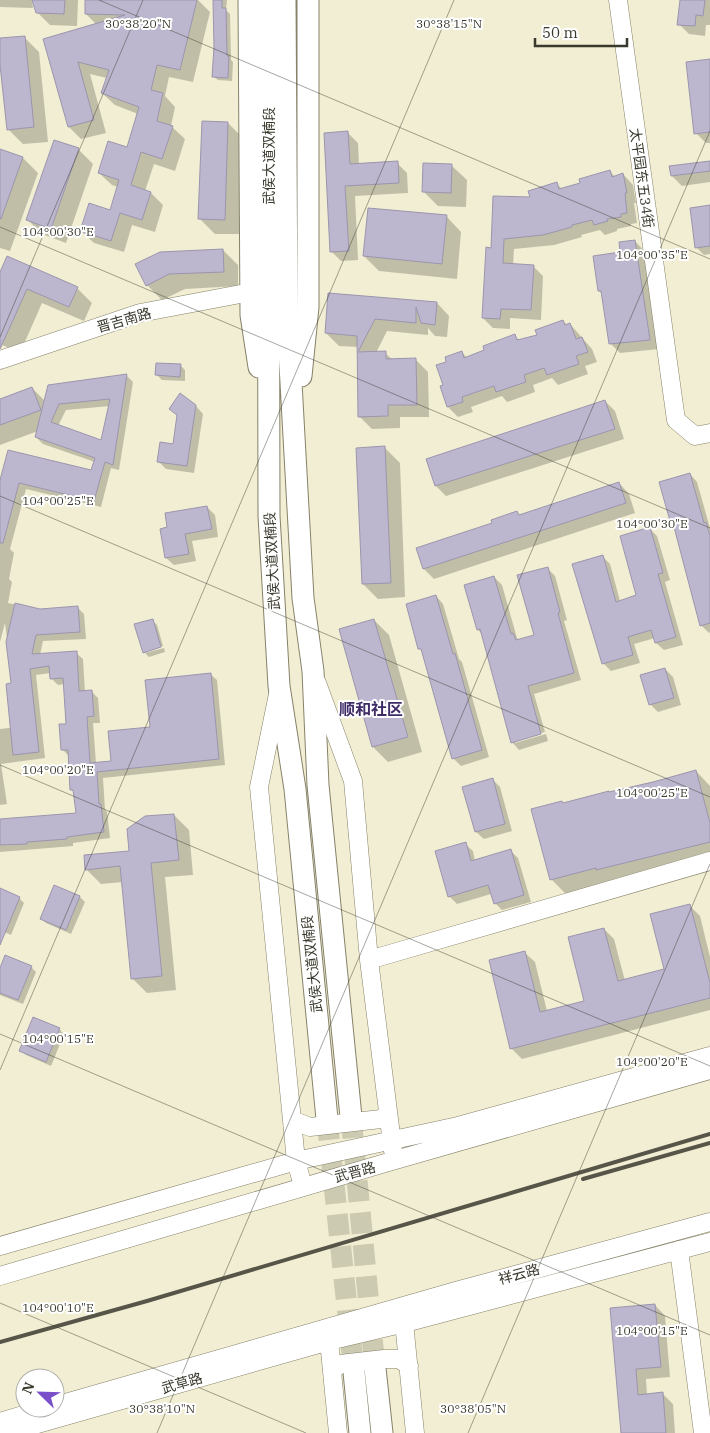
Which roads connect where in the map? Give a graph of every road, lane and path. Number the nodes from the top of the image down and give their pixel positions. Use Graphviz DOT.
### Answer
graph roads {
  1 [pos="249,0"];
  2 [pos="268,0"];
  3 [pos="285,0"];
  4 [pos="308,0"];
  5 [pos="618,0"];
  6 [pos="251,292"];
  7 [pos="278,310"];
  8 [pos="0,360"];
  9 [pos="269,432"];
  10 [pos="703,435"];
  11 [pos="295,446"];
  12 [pos="313,671"];
  13 [pos="280,686"];
  14 [pos="710,861"];
  15 [pos="369,960"];
  16 [pos="710,1056"];
  17 [pos="710,1070"];
  18 [pos="388,1113"];
  19 [pos="351,1117"];
  20 [pos="327,1119"];
  21 [pos="292,1120"];
  22 [pos="391,1140"];
  23 [pos="296,1161"];
  24 [pos="394,1161"];
  25 [pos="303,1186"];
  26 [pos="710,1222"];
  27 [pos="710,1242"];
  28 [pos="0,1246"];
  29 [pos="680,1250"];
  30 [pos="0,1276"];
  31 [pos="404,1315"];
  32 [pos="328,1334"];
  33 [pos="409,1366"];
  34 [pos="375,1368"];
  35 [pos="332,1370"];
  36 [pos="354,1372"];
  37 [pos="65,1403"];
  38 [pos="15,1418"];
  39 [pos="0,1422"];
  40 [pos="6,1433"];
  41 [pos="338,1433"];
  42 [pos="360,1433"];
  43 [pos="382,1433"];
  44 [pos="415,1433"];
  45 [pos="703,1433"];
  1 -- 6 [label="main road"];
  2 -- 7 [label="main road, 武侯大道双楠段"];
  3 -- 7 [label="main road, 武侯大道双楠段"];
  4 -- 11 [label="main road"];
  5 -- 10 [label="street, 太平园东五34街"];
  6 -- 8 [label="street, 晋吉南路"];
  6 -- 9 [label="main road"];
  7 -- 9 [label="main road, 武侯大道双楠段"];
  7 -- 11 [label="main road, 武侯大道双楠段"];
  9 -- 13 [label="main road, 武侯大道双楠段"];
  11 -- 12 [label="main road, 武侯大道双楠段"];
  12 -- 15 [label="street"];
  12 -- 19 [label="main road, 武侯大道双楠段"];
  13 -- 20 [label="main road, 武侯大道双楠段"];
  13 -- 21 [label="street"];
  14 -- 15 [label="street"];
  15 -- 18 [label="street"];
  16 -- 22 [label="street, 武晋路"];
  17 -- 24 [label="street, 武晋路"];
  18 -- 21 [label="street"];
  18 -- 22 [label="street"];
  21 -- 23 [label="street"];
  22 -- 23 [label="street, 武晋路"];
  22 -- 24 [label="street"];
  23 -- 25 [label="street"];
  23 -- 28 [label="street, 武晋路"];
  24 -- 25 [label="street, 武晋路"];
  25 -- 30 [label="street, 武晋路"];
  26 -- 31 [label="street, 祥云路"];
  27 -- 29 [label="street, 祥云路"];
  29 -- 31 [label="street, 祥云路"];
  29 -- 45 [label="street"];
  31 -- 32 [label="street, 祥云路"];
  31 -- 33 [label="street"];
  32 -- 35 [label="street"];
  32 -- 37 [label="street, 武草路"];
  32 -- 40 [label="street, 武草路"];
  33 -- 35 [label="street"];
  33 -- 44 [label="street"];
  34 -- 43 [label="main road"];
  35 -- 41 [label="street"];
  36 -- 42 [label="main road"];
  38 -- 39 [label="street"];
}
